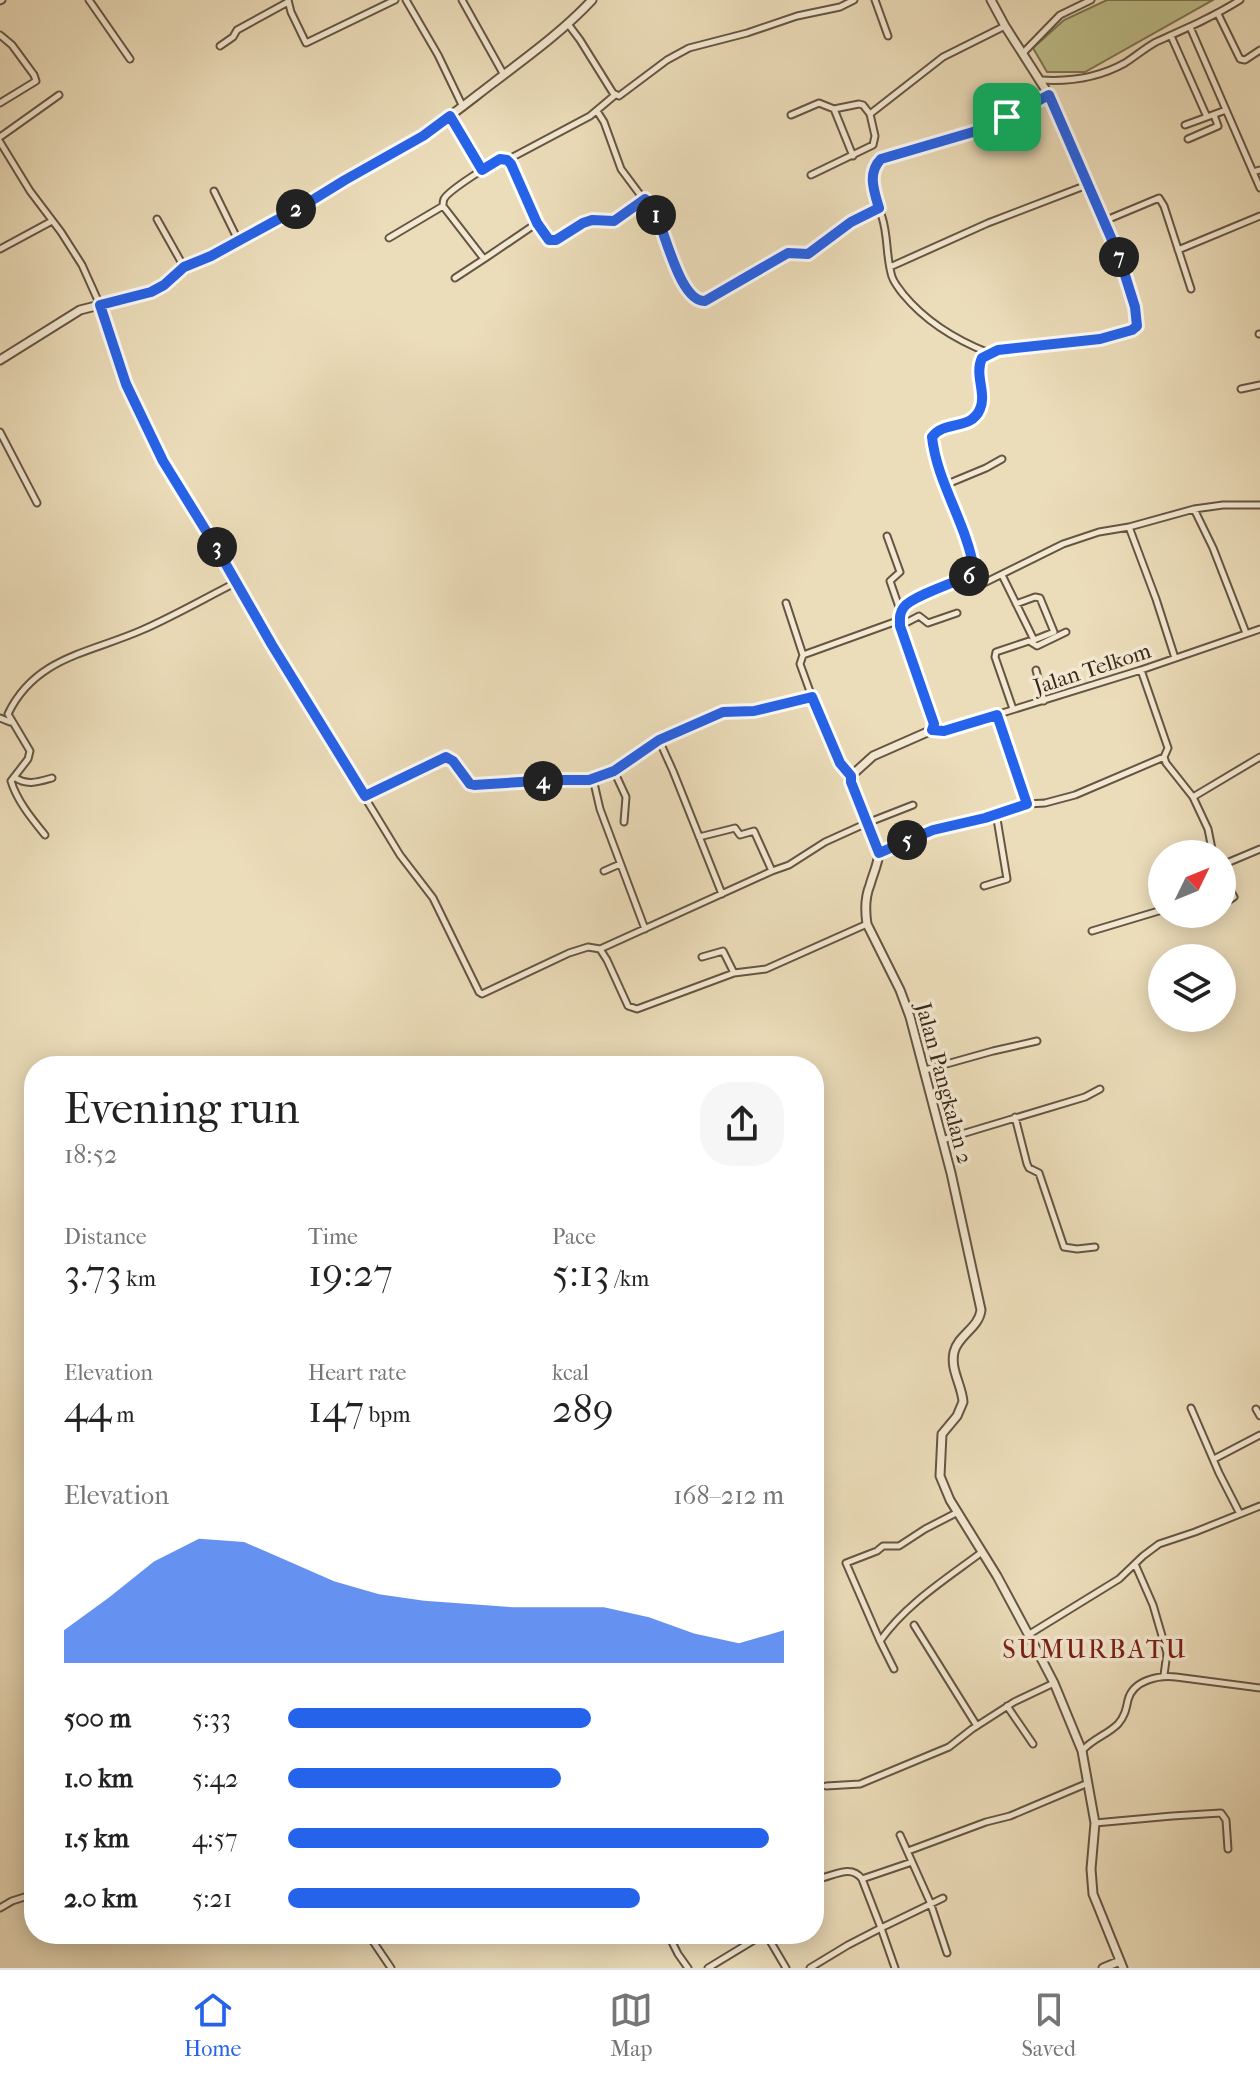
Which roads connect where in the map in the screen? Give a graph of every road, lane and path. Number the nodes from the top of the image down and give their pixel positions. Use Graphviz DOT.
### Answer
graph roads {
  1 [pos="89,0"];
  2 [pos="395,0"];
  3 [pos="462,0"];
  4 [pos="592,0"];
  5 [pos="854,0"];
  6 [pos="875,0"];
  7 [pos="991,0"];
  8 [pos="1091,0"];
  9 [pos="1240,0"];
  10 [pos="288,1"];
  11 [pos="408,1"];
  12 [pos="1218,14"];
  13 [pos="568,24"];
  14 [pos="1005,26"];
  15 [pos="1190,27"];
  16 [pos="0,35"];
  17 [pos="888,36"];
  18 [pos="1171,36"];
  19 [pos="220,46"];
  20 [pos="1260,50"];
  21 [pos="1023,53"];
  22 [pos="130,59"];
  23 [pos="504,75"];
  24 [pos="1039,80"];
  25 [pos="59,95"];
  26 [pos="615,95"];
  27 [pos="1049,95"];
  28 [pos="0,103"];
  29 [pos="463,107"];
  30 [pos="834,109"];
  31 [pos="1226,110"];
  32 [pos="597,111"];
  33 [pos="870,114"];
  34 [pos="791,115"];
  35 [pos="1214,115"];
  36 [pos="450,116"];
  37 [pos="1207,117"];
  38 [pos="1185,125"];
  39 [pos="1188,139"];
  40 [pos="0,140"];
  41 [pos="3,155"];
  42 [pos="853,156"];
  43 [pos="507,160"];
  44 [pos="482,170"];
  45 [pos="1257,171"];
  46 [pos="811,175"];
  47 [pos="1087,185"];
  48 [pos="1260,188"];
  49 [pos="214,191"];
  50 [pos="645,199"];
  51 [pos="443,206"];
  52 [pos="879,208"];
  53 [pos="1260,216"];
  54 [pos="157,219"];
  55 [pos="52,221"];
  56 [pos="1103,222"];
  57 [pos="537,223"];
  58 [pos="389,238"];
  59 [pos="238,240"];
  60 [pos="0,249"];
  61 [pos="1178,250"];
  62 [pos="484,259"];
  63 [pos="184,267"];
  64 [pos="890,267"];
  65 [pos="455,278"];
  66 [pos="1191,289"];
  67 [pos="100,305"];
  68 [pos="989,353"];
  69 [pos="0,360"];
  70 [pos="1260,385"];
  71 [pos="1241,389"];
  72 [pos="0,432"];
  73 [pos="1002,459"];
  74 [pos="945,485"];
  75 [pos="37,503"];
  76 [pos="1260,505"];
  77 [pos="1194,509"];
  78 [pos="1129,527"];
  79 [pos="887,536"];
  80 [pos="1002,575"];
  81 [pos="969,576"];
  82 [pos="237,582"];
  83 [pos="786,603"];
  84 [pos="1016,604"];
  85 [pos="903,609"];
  86 [pos="957,613"];
  87 [pos="900,623"];
  88 [pos="1260,629"];
  89 [pos="1066,632"];
  90 [pos="1246,633"];
  91 [pos="803,655"];
  92 [pos="1175,658"];
  93 [pos="1036,670"];
  94 [pos="1141,670"];
  95 [pos="812,697"];
  96 [pos="1044,701"];
  97 [pos="1013,709"];
  98 [pos="997,715"];
  99 [pos="0,718"];
  100 [pos="11,723"];
  101 [pos="932,730"];
  102 [pos="659,740"];
  103 [pos="1164,757"];
  104 [pos="1260,757"];
  105 [pos="614,771"];
  106 [pos="851,776"];
  107 [pos="14,777"];
  108 [pos="52,778"];
  109 [pos="594,783"];
  110 [pos="365,796"];
  111 [pos="1193,797"];
  112 [pos="1027,804"];
  113 [pos="913,805"];
  114 [pos="996,813"];
  115 [pos="624,822"];
  116 [pos="867,823"];
  117 [pos="45,835"];
  118 [pos="699,837"];
  119 [pos="1210,840"];
  120 [pos="1260,849"];
  121 [pos="879,853"];
  122 [pos="1236,859"];
  123 [pos="620,864"];
  124 [pos="604,871"];
  125 [pos="772,871"];
  126 [pos="984,886"];
  127 [pos="722,894"];
  128 [pos="1148,914"];
  129 [pos="867,924"];
  130 [pos="645,929"];
  131 [pos="1092,931"];
  132 [pos="600,949"];
  133 [pos="702,957"];
  134 [pos="734,973"];
  135 [pos="1037,1041"];
  136 [pos="925,1070"];
  137 [pos="1100,1089"];
  138 [pos="1015,1117"];
  139 [pos="942,1140"];
  140 [pos="1095,1247"];
  141 [pos="1191,1408"];
  142 [pos="1256,1409"];
  143 [pos="1260,1416"];
  144 [pos="1260,1435"];
  145 [pos="1214,1459"];
  146 [pos="1260,1506"];
  147 [pos="958,1512"];
  148 [pos="1240,1514"];
  149 [pos="983,1551"];
  150 [pos="1135,1564"];
  151 [pos="914,1625"];
  152 [pos="1028,1635"];
  153 [pos="880,1641"];
  154 [pos="894,1669"];
  155 [pos="1164,1675"];
  156 [pos="1054,1683"];
  157 [pos="1260,1688"];
  158 [pos="1007,1706"];
  159 [pos="977,1726"];
  160 [pos="1033,1744"];
  161 [pos="1082,1751"];
  162 [pos="1088,1783"];
  163 [pos="826,1786"];
  164 [pos="1095,1823"];
  165 [pos="900,1835"];
  166 [pos="1228,1849"];
  167 [pos="908,1851"];
  168 [pos="912,1862"];
  169 [pos="824,1878"];
  170 [pos="862,1879"];
  171 [pos="24,1897"];
  172 [pos="943,1898"];
  173 [pos="930,1902"];
  174 [pos="0,1908"];
  175 [pos="881,1928"];
  176 [pos="375,1944"];
  177 [pos="674,1944"];
  178 [pos="748,1944"];
  179 [pos="771,1944"];
  180 [pos="947,1953"];
  181 [pos="1122,1964"];
  182 [pos="391,1968"];
  183 [pos="688,1968"];
  184 [pos="708,1968"];
  185 [pos="786,1968"];
  186 [pos="810,1968"];
  187 [pos="895,1968"];
  188 [pos="1103,1968"];
  1 -- 22 [label="street"];
  2 -- 10 [label="street"];
  3 -- 23 [label="street"];
  4 -- 13 [label="street"];
  5 -- 26 [label="street"];
  6 -- 17 [label="street"];
  7 -- 14 [label="street"];
  8 -- 21 [label="street"];
  9 -- 12 [label="street"];
  10 -- 19 [label="street"];
  11 -- 29 [label="street"];
  12 -- 15 [label="street"];
  12 -- 20 [label="street"];
  13 -- 23 [label="street"];
  13 -- 26 [label="street"];
  14 -- 21 [label="street"];
  14 -- 33 [label="street"];
  15 -- 18 [label="street"];
  15 -- 31 [label="street"];
  16 -- 28 [label="street"];
  18 -- 24 [label="street"];
  18 -- 37 [label="street"];
  21 -- 24 [label="street"];
  23 -- 29 [label="street"];
  24 -- 27 [label="street"];
  25 -- 40 [label="street"];
  26 -- 32 [label="street"];
  27 -- 47 [label="street"];
  27 -- 52 [label="street"];
  29 -- 36 [label="street"];
  30 -- 33 [label="street"];
  30 -- 34 [label="street"];
  30 -- 42 [label="street"];
  31 -- 35 [label="street"];
  31 -- 45 [label="street"];
  32 -- 43 [label="street"];
  32 -- 50 [label="street"];
  33 -- 42 [label="street"];
  35 -- 37 [label="street"];
  35 -- 39 [label="street"];
  36 -- 44 [label="street"];
  36 -- 59 [label="street"];
  37 -- 38 [label="street"];
  40 -- 41 [label="street"];
  41 -- 55 [label="street"];
  42 -- 46 [label="street"];
  43 -- 44 [label="street"];
  43 -- 57 [label="street"];
  44 -- 51 [label="street"];
  45 -- 48 [label="street"];
  47 -- 56 [label="street"];
  47 -- 64 [label="street"];
  49 -- 59 [label="street"];
  50 -- 52 [label="street"];
  50 -- 57 [label="street"];
  51 -- 58 [label="street"];
  51 -- 62 [label="street"];
  52 -- 64 [label="street"];
  53 -- 61 [label="street"];
  54 -- 63 [label="street"];
  55 -- 60 [label="street"];
  55 -- 67 [label="street"];
  56 -- 61 [label="street"];
  56 -- 68 [label="street"];
  57 -- 62 [label="street"];
  59 -- 63 [label="street"];
  61 -- 66 [label="street"];
  62 -- 65 [label="street"];
  63 -- 67 [label="street"];
  64 -- 68 [label="street"];
  67 -- 69 [label="street"];
  67 -- 82 [label="street"];
  68 -- 74 [label="street"];
  70 -- 71 [label="street"];
  72 -- 75 [label="street"];
  73 -- 74 [label="street"];
  74 -- 81 [label="street"];
  76 -- 77 [label="street"];
  77 -- 78 [label="street"];
  77 -- 90 [label="street"];
  78 -- 80 [label="street"];
  78 -- 92 [label="street"];
  79 -- 85 [label="street"];
  80 -- 81 [label="street"];
  80 -- 84 [label="street"];
  81 -- 85 [label="street"];
  82 -- 100 [label="street"];
  82 -- 110 [label="street"];
  83 -- 91 [label="street"];
  84 -- 84 [label="street"];
  85 -- 87 [label="street"];
  86 -- 87 [label="street"];
  87 -- 91 [label="street"];
  87 -- 101 [label="street"];
  88 -- 90 [label="street, Jalan Telkom"];
  89 -- 97 [label="street"];
  90 -- 92 [label="street, Jalan Telkom"];
  91 -- 95 [label="street"];
  92 -- 94 [label="street, Jalan Telkom"];
  93 -- 96 [label="street"];
  94 -- 96 [label="street, Jalan Telkom"];
  94 -- 103 [label="street"];
  95 -- 102 [label="street"];
  95 -- 106 [label="street"];
  96 -- 97 [label="street, Jalan Telkom"];
  97 -- 98 [label="street, Jalan Telkom"];
  98 -- 101 [label="street, Jalan Telkom"];
  98 -- 112 [label="street"];
  99 -- 100 [label="street"];
  100 -- 107 [label="street"];
  101 -- 106 [label="street"];
  102 -- 105 [label="street"];
  102 -- 118 [label="street"];
  103 -- 111 [label="street"];
  103 -- 112 [label="street"];
  104 -- 111 [label="street"];
  105 -- 110 [label="street"];
  105 -- 115 [label="street"];
  106 -- 116 [label="street"];
  107 -- 108 [label="street"];
  107 -- 117 [label="street"];
  109 -- 123 [label="street"];
  110 -- 132 [label="street"];
  111 -- 119 [label="street"];
  112 -- 114 [label="street"];
  113 -- 116 [label="street"];
  114 -- 121 [label="street"];
  114 -- 126 [label="street"];
  116 -- 121 [label="street"];
  116 -- 125 [label="street"];
  118 -- 125 [label="street"];
  118 -- 127 [label="street"];
  120 -- 122 [label="street"];
  121 -- 129 [label="street, Jalan Pangkalan 2"];
  123 -- 124 [label="street"];
  123 -- 130 [label="street"];
  125 -- 127 [label="street"];
  127 -- 130 [label="street"];
  128 -- 131 [label="street"];
  129 -- 134 [label="street"];
  129 -- 136 [label="street, Jalan Pangkalan 2"];
  130 -- 132 [label="street"];
  132 -- 134 [label="street"];
  133 -- 134 [label="street"];
  135 -- 136 [label="street"];
  136 -- 139 [label="street, Jalan Pangkalan 2"];
  137 -- 138 [label="street"];
  138 -- 139 [label="street"];
  138 -- 140 [label="street"];
  139 -- 147 [label="street, Jalan Pangkalan 2"];
  141 -- 145 [label="street"];
  142 -- 143 [label="street"];
  144 -- 145 [label="street"];
  145 -- 148 [label="street"];
  146 -- 148 [label="street"];
  147 -- 149 [label="street"];
  147 -- 153 [label="street"];
  148 -- 150 [label="street"];
  149 -- 152 [label="street"];
  149 -- 153 [label="street"];
  150 -- 152 [label="street"];
  150 -- 155 [label="street"];
  151 -- 159 [label="street"];
  152 -- 156 [label="street"];
  153 -- 154 [label="street"];
  155 -- 157 [label="street"];
  155 -- 161 [label="street"];
  156 -- 158 [label="street"];
  156 -- 161 [label="street"];
  158 -- 159 [label="street"];
  158 -- 160 [label="street"];
  159 -- 163 [label="street"];
  161 -- 162 [label="street"];
  162 -- 164 [label="street"];
  162 -- 167 [label="street"];
  164 -- 166 [label="street"];
  164 -- 181 [label="street"];
  165 -- 167 [label="street"];
  167 -- 168 [label="street"];
  168 -- 170 [label="street"];
  168 -- 173 [label="street"];
  169 -- 170 [label="street"];
  170 -- 175 [label="street"];
  171 -- 174 [label="street"];
  172 -- 173 [label="street"];
  173 -- 175 [label="street"];
  173 -- 180 [label="street"];
  175 -- 186 [label="street"];
  175 -- 187 [label="street"];
  176 -- 182 [label="street"];
  177 -- 183 [label="street"];
  178 -- 184 [label="street"];
  179 -- 185 [label="street"];
  181 -- 188 [label="street"];
}
